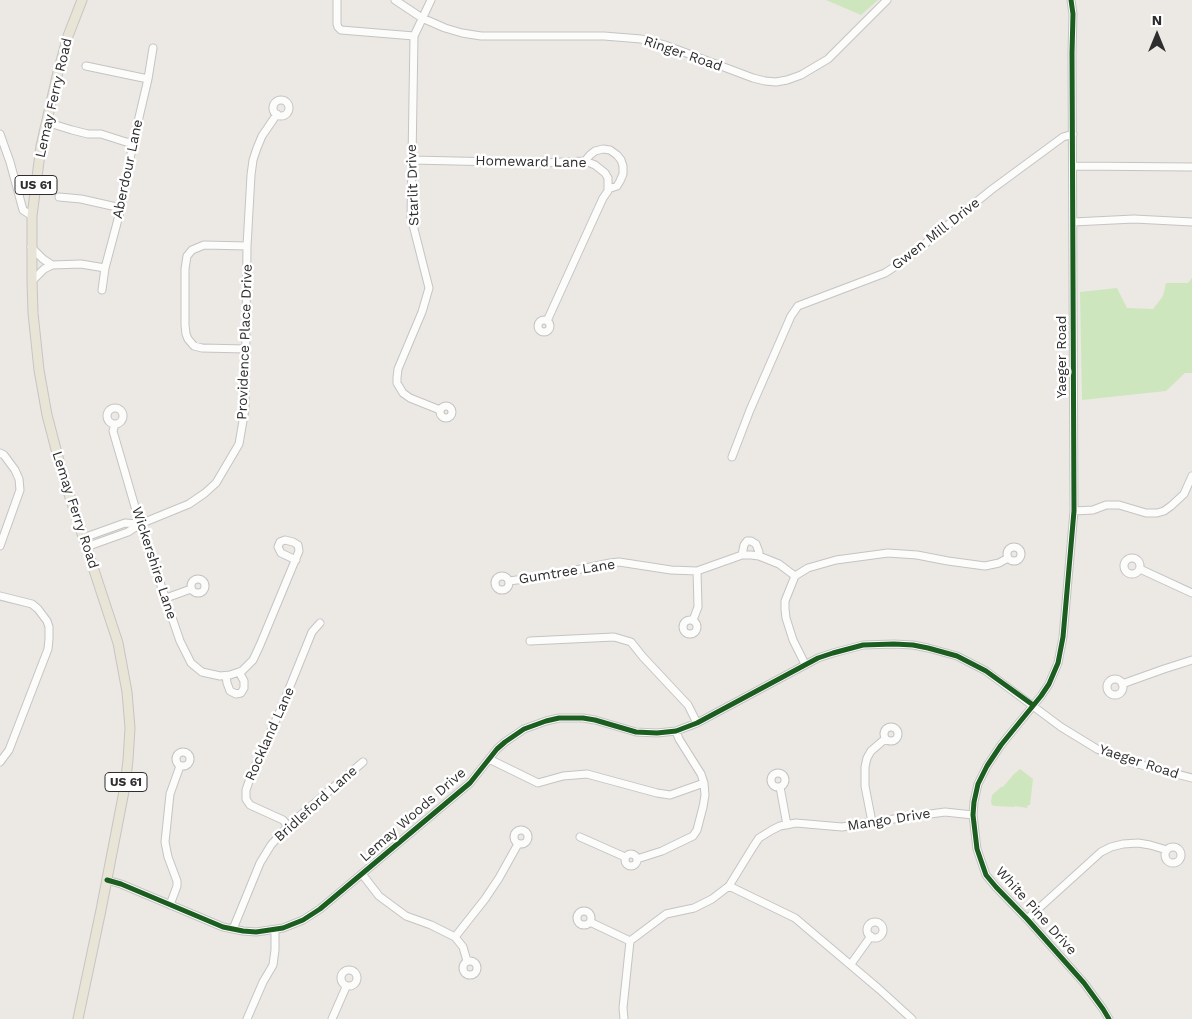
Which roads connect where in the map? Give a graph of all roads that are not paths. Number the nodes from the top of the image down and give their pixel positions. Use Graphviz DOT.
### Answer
graph roads {
  1 [pos="82,0"];
  2 [pos="337,0"];
  3 [pos="395,0"];
  4 [pos="431,0"];
  5 [pos="887,0"];
  6 [pos="1072,0"];
  7 [pos="422,18"];
  8 [pos="414,36"];
  9 [pos="153,48"];
  10 [pos="86,66"];
  11 [pos="148,80"];
  12 [pos="277,114"];
  13 [pos="46,122"];
  14 [pos="0,134"];
  15 [pos="1073,134"];
  16 [pos="134,142"];
  17 [pos="412,160"];
  18 [pos="584,161"];
  19 [pos="1074,166"];
  20 [pos="1192,167"];
  21 [pos="608,189"];
  22 [pos="59,197"];
  23 [pos="121,208"];
  24 [pos="32,216"];
  25 [pos="1073,222"];
  26 [pos="1192,222"];
  27 [pos="247,246"];
  28 [pos="31,247"];
  29 [pos="52,265"];
  30 [pos="105,268"];
  31 [pos="32,281"];
  32 [pos="102,290"];
  33 [pos="547,321"];
  34 [pos="246,349"];
  35 [pos="440,410"];
  36 [pos="115,424"];
  37 [pos="0,453"];
  38 [pos="732,456"];
  39 [pos="1192,476"];
  40 [pos="1184,494"];
  41 [pos="1192,499"];
  42 [pos="1074,511"];
  43 [pos="140,524"];
  44 [pos="85,542"];
  45 [pos="0,546"];
  46 [pos="742,555"];
  47 [pos="759,556"];
  48 [pos="1008,558"];
  49 [pos="296,560"];
  50 [pos="1140,569"];
  51 [pos="697,571"];
  52 [pos="795,576"];
  53 [pos="509,582"];
  54 [pos="191,589"];
  55 [pos="1192,592"];
  56 [pos="0,596"];
  57 [pos="166,598"];
  58 [pos="693,620"];
  59 [pos="320,623"];
  60 [pos="530,641"];
  61 [pos="1192,660"];
  62 [pos="805,664"];
  63 [pos="239,672"];
  64 [pos="226,676"];
  65 [pos="1122,684"];
  66 [pos="1033,705"];
  67 [pos="697,723"];
  68 [pos="676,731"];
  69 [pos="885,739"];
  70 [pos="489,759"];
  71 [pos="0,762"];
  72 [pos="363,762"];
  73 [pos="180,766"];
  74 [pos="1192,778"];
  75 [pos="704,783"];
  76 [pos="780,787"];
  77 [pos="973,815"];
  78 [pos="872,822"];
  79 [pos="787,824"];
  80 [pos="288,826"];
  81 [pos="580,837"];
  82 [pos="518,844"];
  83 [pos="1167,850"];
  84 [pos="362,874"];
  85 [pos="107,880"];
  86 [pos="729,886"];
  87 [pos="170,905"];
  88 [pos="1027,919"];
  89 [pos="590,922"];
  90 [pos="233,929"];
  91 [pos="275,930"];
  92 [pos="871,936"];
  93 [pos="455,937"];
  94 [pos="630,941"];
  95 [pos="468,961"];
  96 [pos="851,964"];
  97 [pos="346,987"];
  98 [pos="78,1019"];
  99 [pos="247,1019"];
  100 [pos="332,1019"];
  101 [pos="624,1019"];
  102 [pos="912,1019"];
  103 [pos="1109,1019"];
  1 -- 13 [label="main road, Lemay Ferry Road / US 61"];
  2 -- 8 [label="street"];
  3 -- 7 [label="street, Ringer Road"];
  4 -- 7 [label="street, Starlit Drive"];
  5 -- 7 [label="street, Ringer Road"];
  6 -- 15 [label="street, Yaeger Road"];
  7 -- 8 [label="street, Starlit Drive"];
  8 -- 17 [label="street, Starlit Drive"];
  9 -- 11 [label="street, Aberdour Lane"];
  10 -- 11 [label="street"];
  11 -- 16 [label="street, Aberdour Lane"];
  12 -- 27 [label="street, Providence Place Drive"];
  13 -- 16 [label="street"];
  13 -- 24 [label="main road, Lemay Ferry Road / US 61"];
  14 -- 24 [label="street"];
  15 -- 19 [label="street, Yaeger Road"];
  15 -- 38 [label="street, Gwen Mill Drive"];
  16 -- 23 [label="street, Aberdour Lane"];
  17 -- 18 [label="street, Homeward Lane"];
  17 -- 35 [label="street, Starlit Drive"];
  18 -- 21 [label="street, Homeward Lane"];
  18 -- 21 [label="street"];
  19 -- 20 [label="street"];
  19 -- 25 [label="street, Yaeger Road"];
  21 -- 33 [label="street"];
  22 -- 23 [label="street"];
  23 -- 30 [label="street, Aberdour Lane"];
  24 -- 28 [label="main road, Lemay Ferry Road / US 61"];
  25 -- 26 [label="street"];
  25 -- 42 [label="street, Yaeger Road"];
  27 -- 34 [label="street, Providence Place Drive"];
  27 -- 34 [label="street"];
  28 -- 29 [label="street"];
  28 -- 31 [label="main road, Lemay Ferry Road / US 61"];
  29 -- 30 [label="street"];
  29 -- 31 [label="street"];
  30 -- 32 [label="street, Aberdour Lane"];
  31 -- 44 [label="main road, Lemay Ferry Road / US 61"];
  34 -- 43 [label="street, Providence Place Drive"];
  36 -- 43 [label="street, Wickershire Lane"];
  37 -- 45 [label="street"];
  39 -- 40 [label="street"];
  40 -- 41 [label="street"];
  40 -- 42 [label="street"];
  42 -- 66 [label="street, Yaeger Road"];
  43 -- 44 [label="street, Providence Place Drive"];
  43 -- 57 [label="street, Wickershire Lane"];
  44 -- 85 [label="main road, Lemay Ferry Road / US 61"];
  46 -- 47 [label="street, Gumtree Lane"];
  46 -- 47 [label="street, Gumtree Lane"];
  46 -- 51 [label="street, Gumtree Lane"];
  47 -- 52 [label="street, Gumtree Lane"];
  48 -- 52 [label="street"];
  49 -- 63 [label="street"];
  50 -- 55 [label="street"];
  51 -- 53 [label="street, Gumtree Lane"];
  51 -- 58 [label="street"];
  52 -- 62 [label="street"];
  54 -- 57 [label="street"];
  56 -- 71 [label="street"];
  57 -- 64 [label="street, Wickershire Lane"];
  59 -- 80 [label="street, Rockland Lane"];
  60 -- 67 [label="street"];
  61 -- 65 [label="street"];
  62 -- 66 [label="street, Lemay Woods Drive"];
  62 -- 67 [label="street, Lemay Woods Drive"];
  63 -- 64 [label="street, Wickershire Lane"];
  63 -- 64 [label="street"];
  66 -- 74 [label="street, Yaeger Road"];
  66 -- 77 [label="street, White Pine Drive"];
  67 -- 68 [label="street, Lemay Woods Drive"];
  68 -- 70 [label="street, Lemay Woods Drive"];
  68 -- 75 [label="street"];
  69 -- 78 [label="street"];
  70 -- 75 [label="street"];
  70 -- 84 [label="street, Lemay Woods Drive"];
  72 -- 80 [label="street, Bridleford Lane"];
  73 -- 87 [label="street"];
  75 -- 81 [label="street"];
  76 -- 79 [label="street"];
  77 -- 78 [label="street, Mango Drive"];
  77 -- 88 [label="street, White Pine Drive"];
  78 -- 79 [label="street, Mango Drive"];
  79 -- 86 [label="street, Mango Drive"];
  80 -- 90 [label="street, Bridleford Lane"];
  82 -- 93 [label="street"];
  83 -- 88 [label="street"];
  84 -- 91 [label="street, Lemay Woods Drive"];
  84 -- 93 [label="street"];
  85 -- 87 [label="street, Lemay Woods Drive"];
  85 -- 98 [label="main road, Lemay Ferry Road / US 61"];
  86 -- 94 [label="street, Mango Drive"];
  86 -- 96 [label="street"];
  87 -- 90 [label="street, Lemay Woods Drive"];
  88 -- 103 [label="street, White Pine Drive"];
  89 -- 94 [label="street"];
  90 -- 91 [label="street, Lemay Woods Drive"];
  91 -- 99 [label="street"];
  92 -- 96 [label="street"];
  93 -- 95 [label="street"];
  94 -- 101 [label="street"];
  96 -- 102 [label="street"];
  97 -- 100 [label="street"];
}
